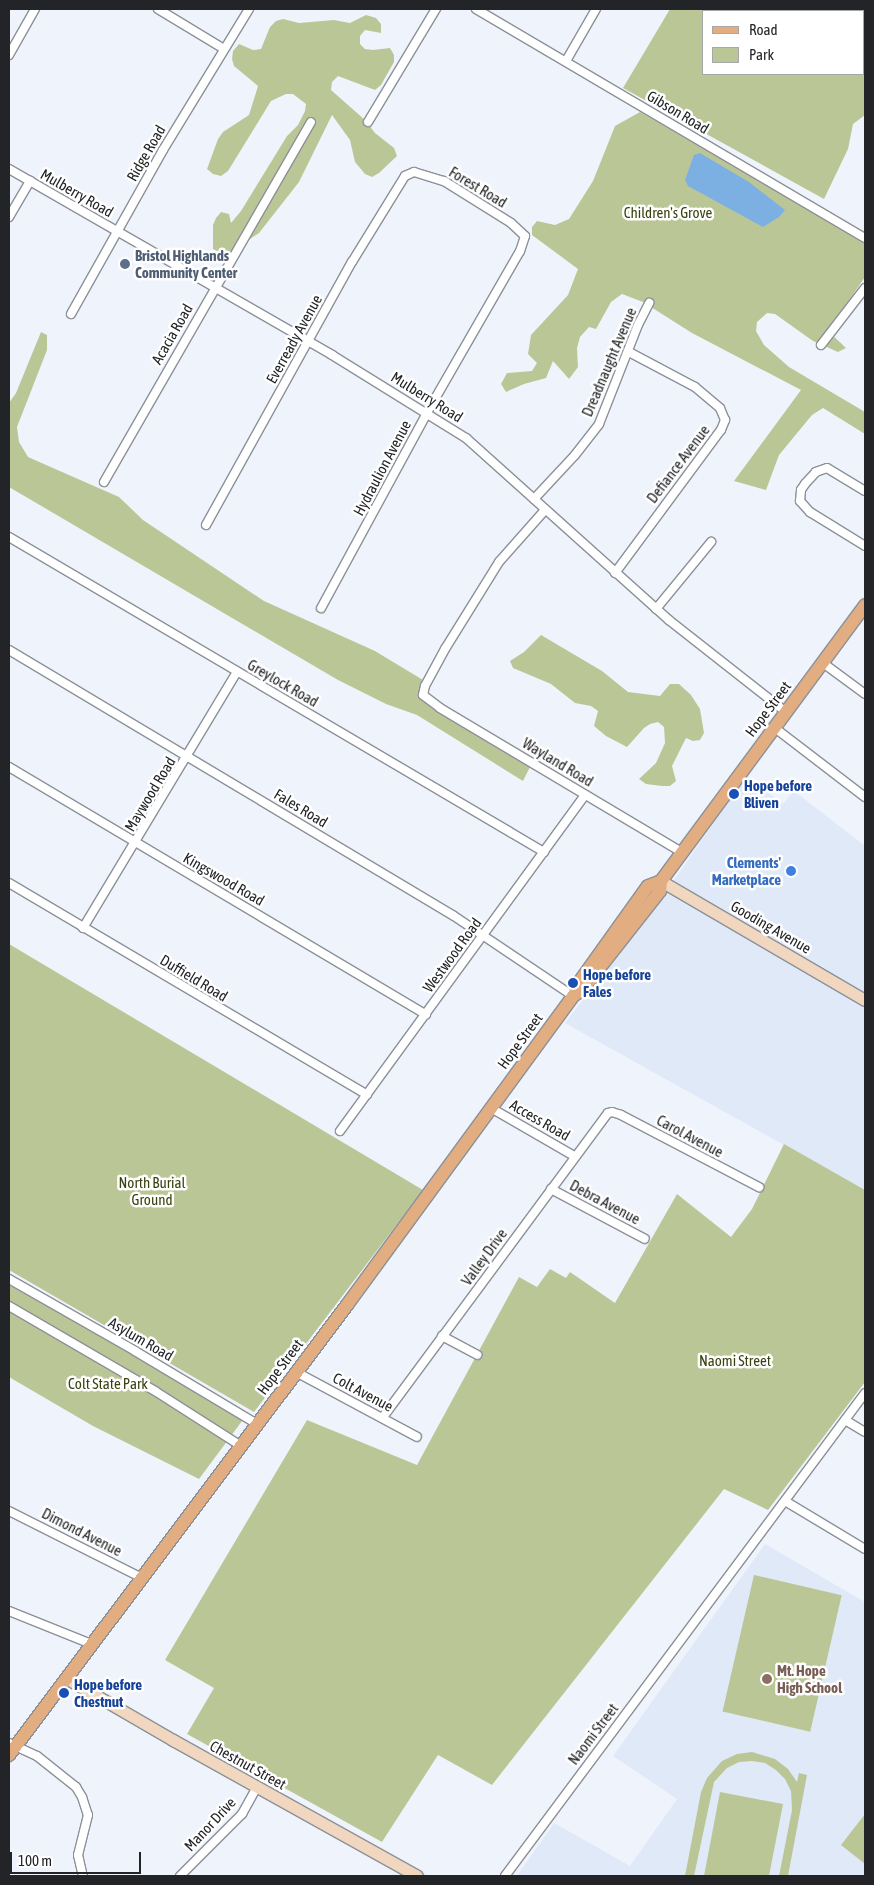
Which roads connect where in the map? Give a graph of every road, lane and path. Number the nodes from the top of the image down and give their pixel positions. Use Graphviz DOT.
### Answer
graph roads {
  1 [pos="35,9"];
  2 [pos="158,9"];
  3 [pos="249,9"];
  4 [pos="436,9"];
  5 [pos="476,9"];
  6 [pos="596,9"];
  7 [pos="224,49"];
  8 [pos="9,55"];
  9 [pos="566,61"];
  10 [pos="311,122"];
  11 [pos="368,122"];
  12 [pos="9,169"];
  13 [pos="412,172"];
  14 [pos="30,181"];
  15 [pos="9,217"];
  16 [pos="117,232"];
  17 [pos="525,236"];
  18 [pos="865,238"];
  19 [pos="214,288"];
  20 [pos="865,288"];
  21 [pos="649,304"];
  22 [pos="70,314"];
  23 [pos="309,342"];
  24 [pos="821,344"];
  25 [pos="629,352"];
  26 [pos="427,412"];
  27 [pos="104,482"];
  28 [pos="865,491"];
  29 [pos="534,498"];
  30 [pos="545,510"];
  31 [pos="206,524"];
  32 [pos="9,537"];
  33 [pos="711,542"];
  34 [pos="865,546"];
  35 [pos="615,573"];
  36 [pos="865,605"];
  37 [pos="321,608"];
  38 [pos="656,609"];
  39 [pos="9,650"];
  40 [pos="823,663"];
  41 [pos="237,672"];
  42 [pos="865,694"];
  43 [pos="786,712"];
  44 [pos="774,728"];
  45 [pos="188,757"];
  46 [pos="9,768"];
  47 [pos="585,795"];
  48 [pos="865,797"];
  49 [pos="136,843"];
  50 [pos="544,852"];
  51 [pos="682,852"];
  52 [pos="661,881"];
  53 [pos="9,883"];
  54 [pos="83,928"];
  55 [pos="483,934"];
  56 [pos="574,996"];
  57 [pos="865,1000"];
  58 [pos="426,1015"];
  59 [pos="367,1095"];
  60 [pos="491,1108"];
  61 [pos="608,1113"];
  62 [pos="340,1131"];
  63 [pos="574,1156"];
  64 [pos="759,1187"];
  65 [pos="551,1189"];
  66 [pos="646,1239"];
  67 [pos="9,1279"];
  68 [pos="9,1306"];
  69 [pos="442,1336"];
  70 [pos="477,1355"];
  71 [pos="296,1372"];
  72 [pos="865,1393"];
  73 [pos="383,1417"];
  74 [pos="845,1420"];
  75 [pos="257,1424"];
  76 [pos="865,1432"];
  77 [pos="417,1437"];
  78 [pos="241,1446"];
  79 [pos="785,1501"];
  80 [pos="9,1511"];
  81 [pos="865,1549"];
  82 [pos="142,1578"];
  83 [pos="9,1611"];
  84 [pos="91,1644"];
  85 [pos="66,1678"];
  86 [pos="11,1748"];
  87 [pos="257,1787"];
  88 [pos="83,1876"];
  89 [pos="180,1876"];
  90 [pos="417,1876"];
  91 [pos="505,1876"];
  1 -- 8 [label="street"];
  2 -- 7 [label="street"];
  3 -- 7 [label="street, Ridge Road"];
  4 -- 11 [label="street"];
  5 -- 9 [label="street, Gibson Road"];
  6 -- 9 [label="street"];
  7 -- 16 [label="street, Ridge Road"];
  9 -- 18 [label="street, Gibson Road"];
  10 -- 19 [label="street, Acacia Road"];
  12 -- 14 [label="street, Mulberry Road"];
  13 -- 17 [label="street, Forest Road"];
  13 -- 23 [label="street, Everready Avenue"];
  14 -- 15 [label="street"];
  14 -- 16 [label="street, Mulberry Road"];
  16 -- 19 [label="street, Mulberry Road"];
  16 -- 22 [label="street, Ridge Road"];
  17 -- 26 [label="street, Hydraulion Avenue"];
  19 -- 23 [label="street, Mulberry Road"];
  19 -- 27 [label="street, Acacia Road"];
  20 -- 24 [label="street"];
  21 -- 25 [label="street, Dreadnaught Avenue"];
  23 -- 26 [label="street, Mulberry Road"];
  23 -- 31 [label="street, Everready Avenue"];
  25 -- 29 [label="street, Dreadnaught Avenue"];
  25 -- 35 [label="street, Defiance Avenue"];
  26 -- 29 [label="street, Mulberry Road"];
  26 -- 37 [label="street, Hydraulion Avenue"];
  28 -- 34 [label="street"];
  29 -- 30 [label="street, Mulberry Road"];
  30 -- 35 [label="street, Mulberry Road"];
  30 -- 47 [label="street, Wayland Road"];
  32 -- 41 [label="street, Greylock Road"];
  33 -- 38 [label="street"];
  35 -- 38 [label="street, Mulberry Road"];
  36 -- 40 [label="main road, Hope Street"];
  38 -- 43 [label="street, Mulberry Road"];
  39 -- 45 [label="street, Fales Road"];
  40 -- 42 [label="street"];
  40 -- 43 [label="main road, Hope Street"];
  41 -- 45 [label="street, Maywood Road"];
  41 -- 50 [label="street, Greylock Road"];
  43 -- 44 [label="main road, Hope Street"];
  44 -- 48 [label="street"];
  44 -- 51 [label="main road, Hope Street"];
  45 -- 49 [label="street, Maywood Road"];
  45 -- 55 [label="street, Fales Road"];
  46 -- 49 [label="street, Kingswood Road"];
  47 -- 50 [label="street, Westwood Road"];
  47 -- 51 [label="street, Wayland Road"];
  49 -- 54 [label="street, Maywood Road"];
  49 -- 58 [label="street, Kingswood Road"];
  50 -- 55 [label="street, Westwood Road"];
  51 -- 52 [label="main road, Hope Street"];
  52 -- 56 [label="main road, Hope Street"];
  52 -- 57 [label="street, Gooding Avenue"];
  53 -- 54 [label="street, Duffield Road"];
  54 -- 59 [label="street, Duffield Road"];
  55 -- 56 [label="street, Fales Road"];
  55 -- 58 [label="street, Westwood Road"];
  56 -- 60 [label="main road, Hope Street"];
  58 -- 59 [label="street, Westwood Road"];
  59 -- 62 [label="street, Westwood Road"];
  60 -- 63 [label="street, Access Road"];
  60 -- 71 [label="main road, Hope Street"];
  61 -- 63 [label="street, Valley Drive"];
  61 -- 64 [label="street, Carol Avenue"];
  63 -- 65 [label="street, Valley Drive"];
  65 -- 66 [label="street, Debra Avenue"];
  65 -- 69 [label="street, Valley Drive"];
  67 -- 75 [label="street, Asylum Road"];
  68 -- 78 [label="street"];
  69 -- 70 [label="street"];
  69 -- 73 [label="street, Valley Drive"];
  71 -- 73 [label="street, Colt Avenue"];
  71 -- 75 [label="main road, Hope Street"];
  72 -- 74 [label="street, Naomi Street"];
  73 -- 77 [label="street, Colt Avenue"];
  74 -- 76 [label="street"];
  74 -- 79 [label="street, Naomi Street"];
  75 -- 78 [label="main road, Hope Street"];
  78 -- 82 [label="main road, Hope Street"];
  79 -- 81 [label="street"];
  79 -- 91 [label="street, Naomi Street"];
  80 -- 82 [label="street, Dimond Avenue"];
  82 -- 84 [label="main road, Hope Street"];
  83 -- 84 [label="street"];
  84 -- 85 [label="main road, Hope Street"];
  85 -- 86 [label="main road, Hope Street"];
  85 -- 87 [label="street, Chestnut Street"];
  86 -- 88 [label="street"];
  87 -- 89 [label="street, Manor Drive"];
  87 -- 90 [label="street, Chestnut Street"];
}
